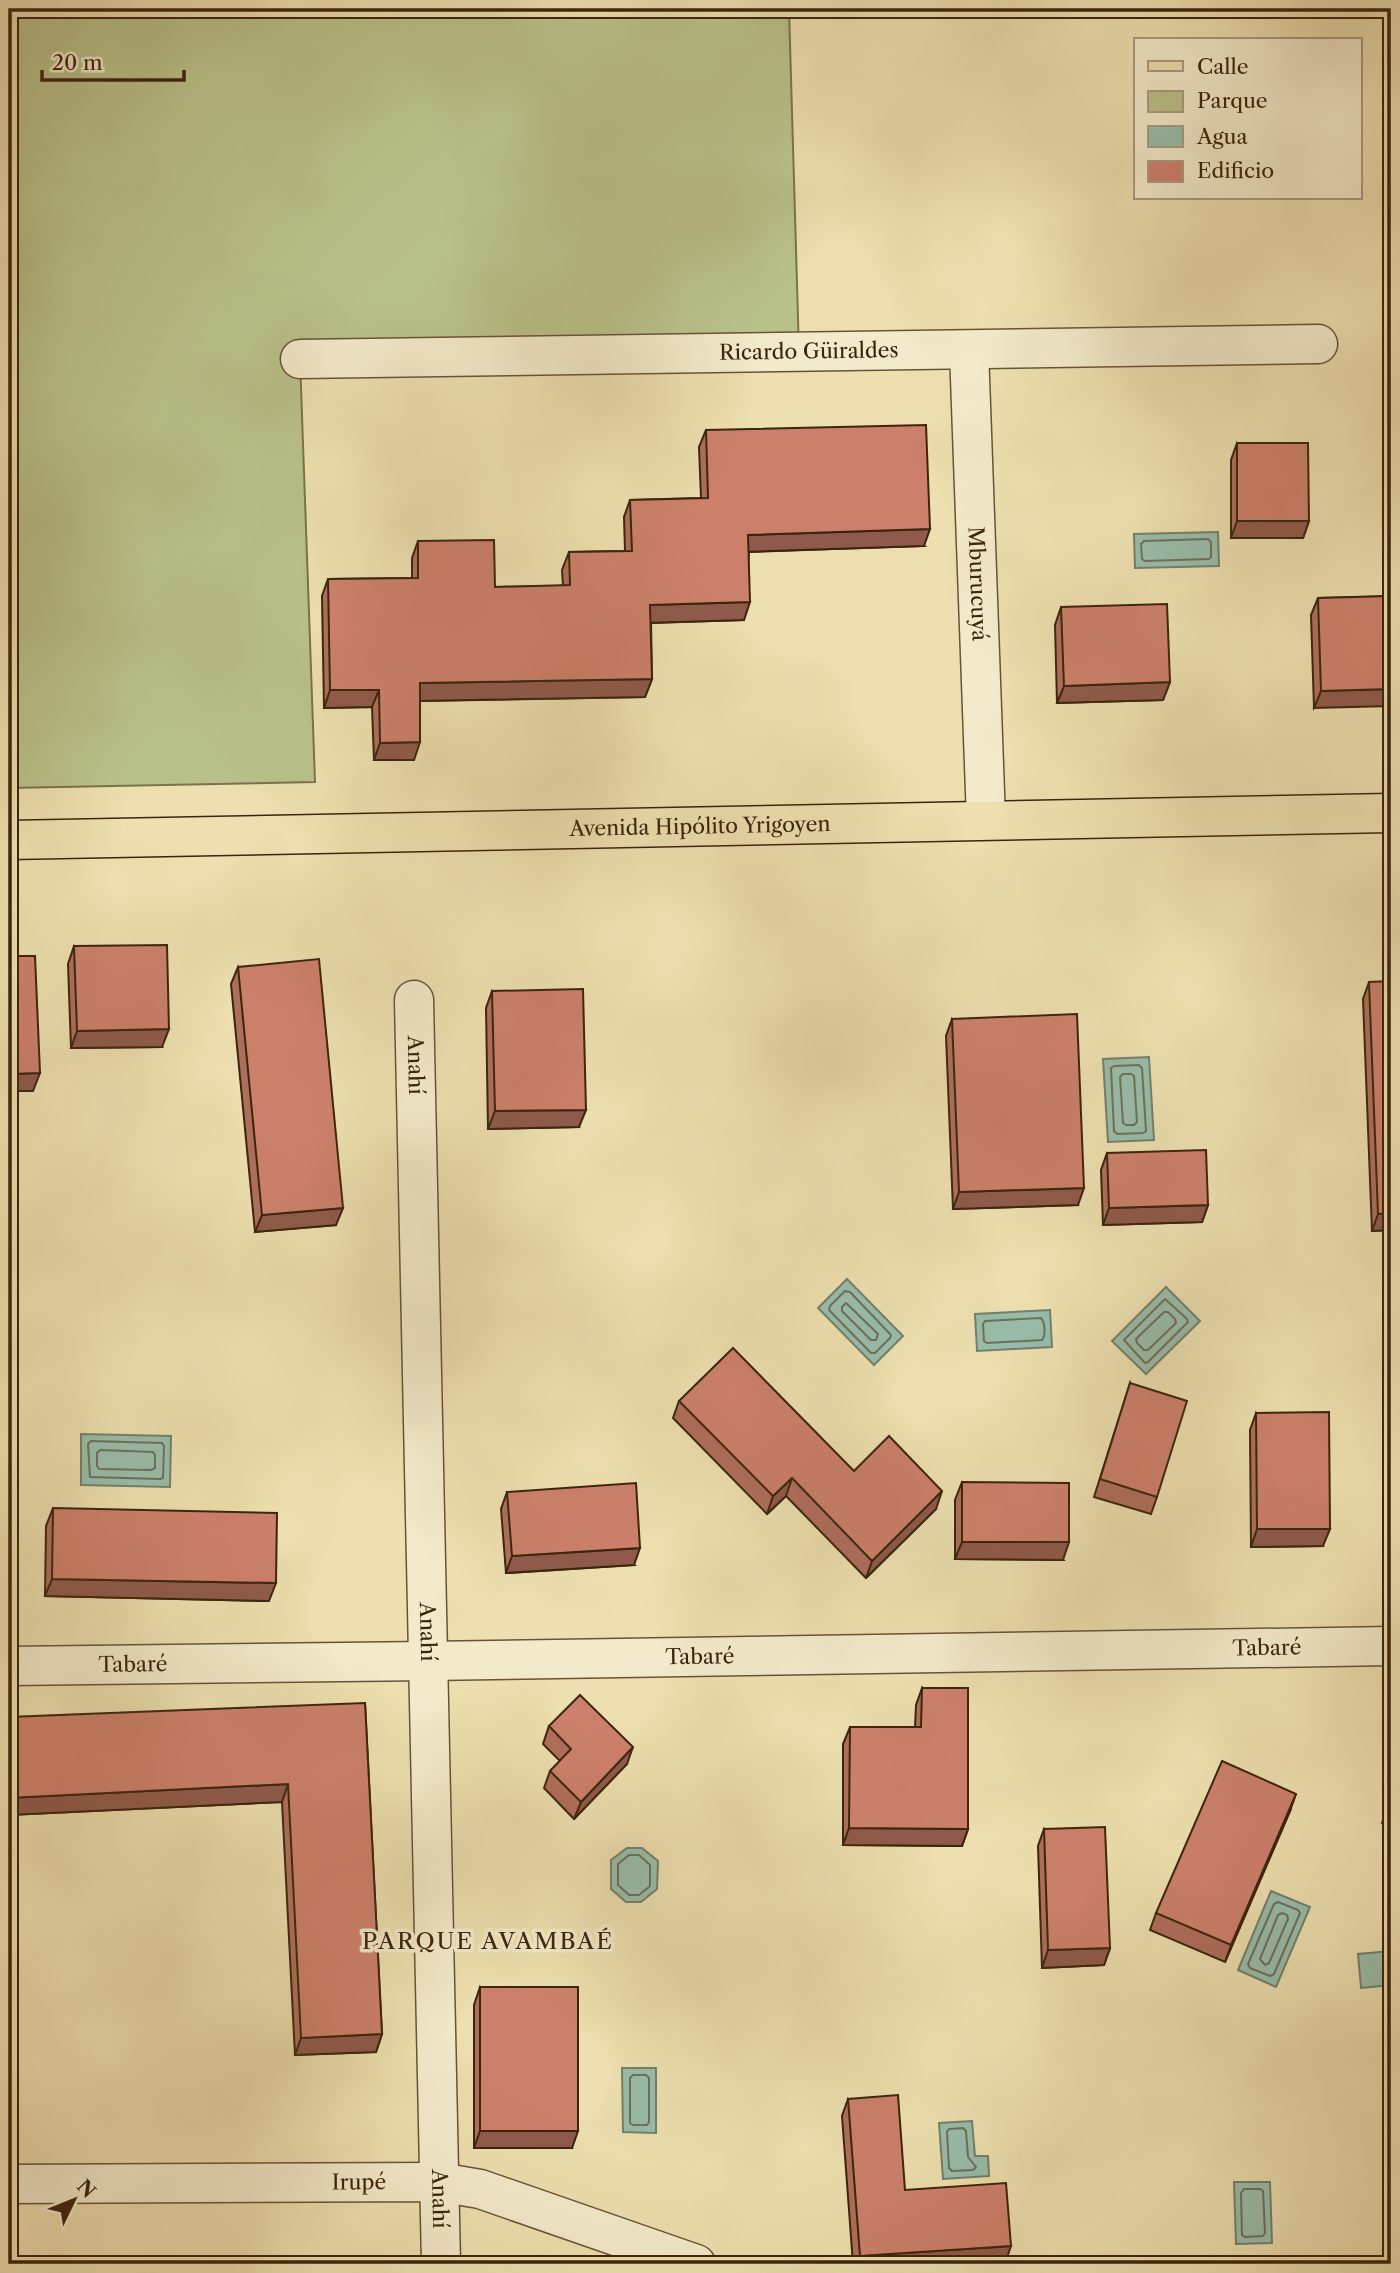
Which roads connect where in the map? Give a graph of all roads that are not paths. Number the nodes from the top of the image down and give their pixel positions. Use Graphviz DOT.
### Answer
graph roads {
  1 [pos="1318,344"];
  2 [pos="970,350"];
  3 [pos="300,359"];
  4 [pos="1391,813"];
  5 [pos="986,820"];
  6 [pos="9,840"];
  7 [pos="414,1000"];
  8 [pos="1391,1646"];
  9 [pos="429,1661"];
  10 [pos="9,1666"];
  11 [pos="439,2182"];
  12 [pos="9,2184"];
  13 [pos="441,2264"];
  14 [pos="696,2264"];
  1 -- 2 [label="street, Ricardo Güiraldes"];
  2 -- 3 [label="street, Ricardo Güiraldes"];
  2 -- 5 [label="street, Mburucuyá"];
  4 -- 5 [label="main road, Avenida Hipólito Yrigoyen"];
  5 -- 6 [label="main road, Avenida Hipólito Yrigoyen"];
  7 -- 9 [label="street, Anahí"];
  8 -- 9 [label="street, Tabaré"];
  9 -- 10 [label="street, Tabaré"];
  9 -- 11 [label="street, Anahí"];
  11 -- 12 [label="street, Irupé"];
  11 -- 13 [label="street, Anahí"];
  11 -- 14 [label="street, Irupé"];
}
